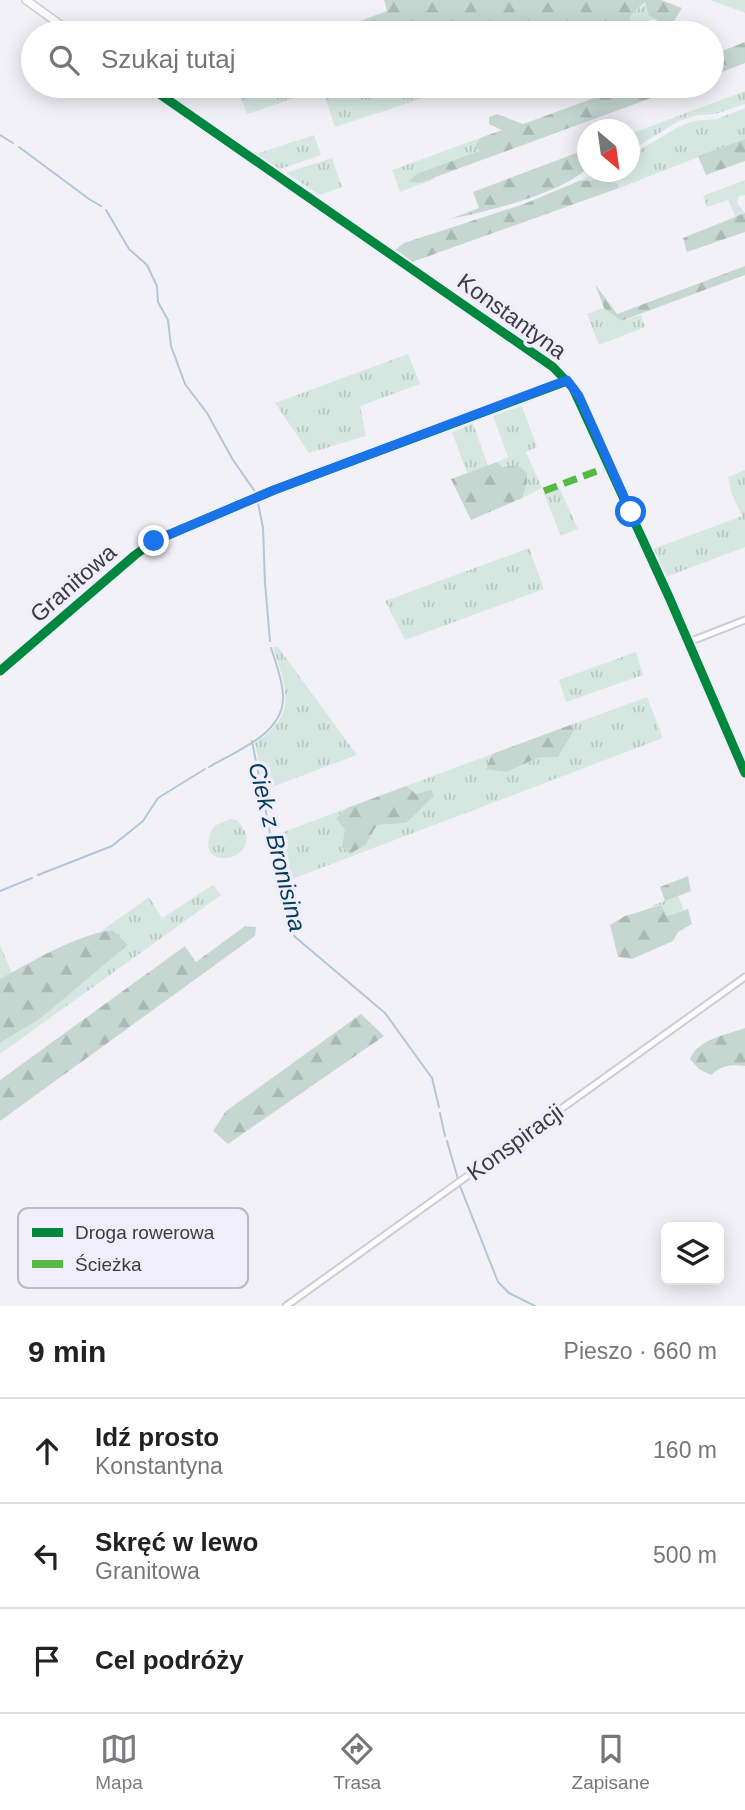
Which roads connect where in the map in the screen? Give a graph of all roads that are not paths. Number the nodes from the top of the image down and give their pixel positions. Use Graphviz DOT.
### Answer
graph roads {
  1 [pos="26,0"];
  2 [pos="55,21"];
  3 [pos="165,98"];
  4 [pos="567,380"];
  5 [pos="745,620"];
  6 [pos="689,642"];
  7 [pos="0,671"];
  8 [pos="745,774"];
  9 [pos="745,977"];
  10 [pos="286,1306"];
  1 -- 2 [label="street"];
  3 -- 4 [label="street, Konstantyna"];
  4 -- 6 [label="street, Konstantyna"];
  4 -- 7 [label="street, Granitowa"];
  5 -- 6 [label="street"];
  6 -- 8 [label="street, Konstantyna"];
  9 -- 10 [label="street, Konspiracji"];
}
